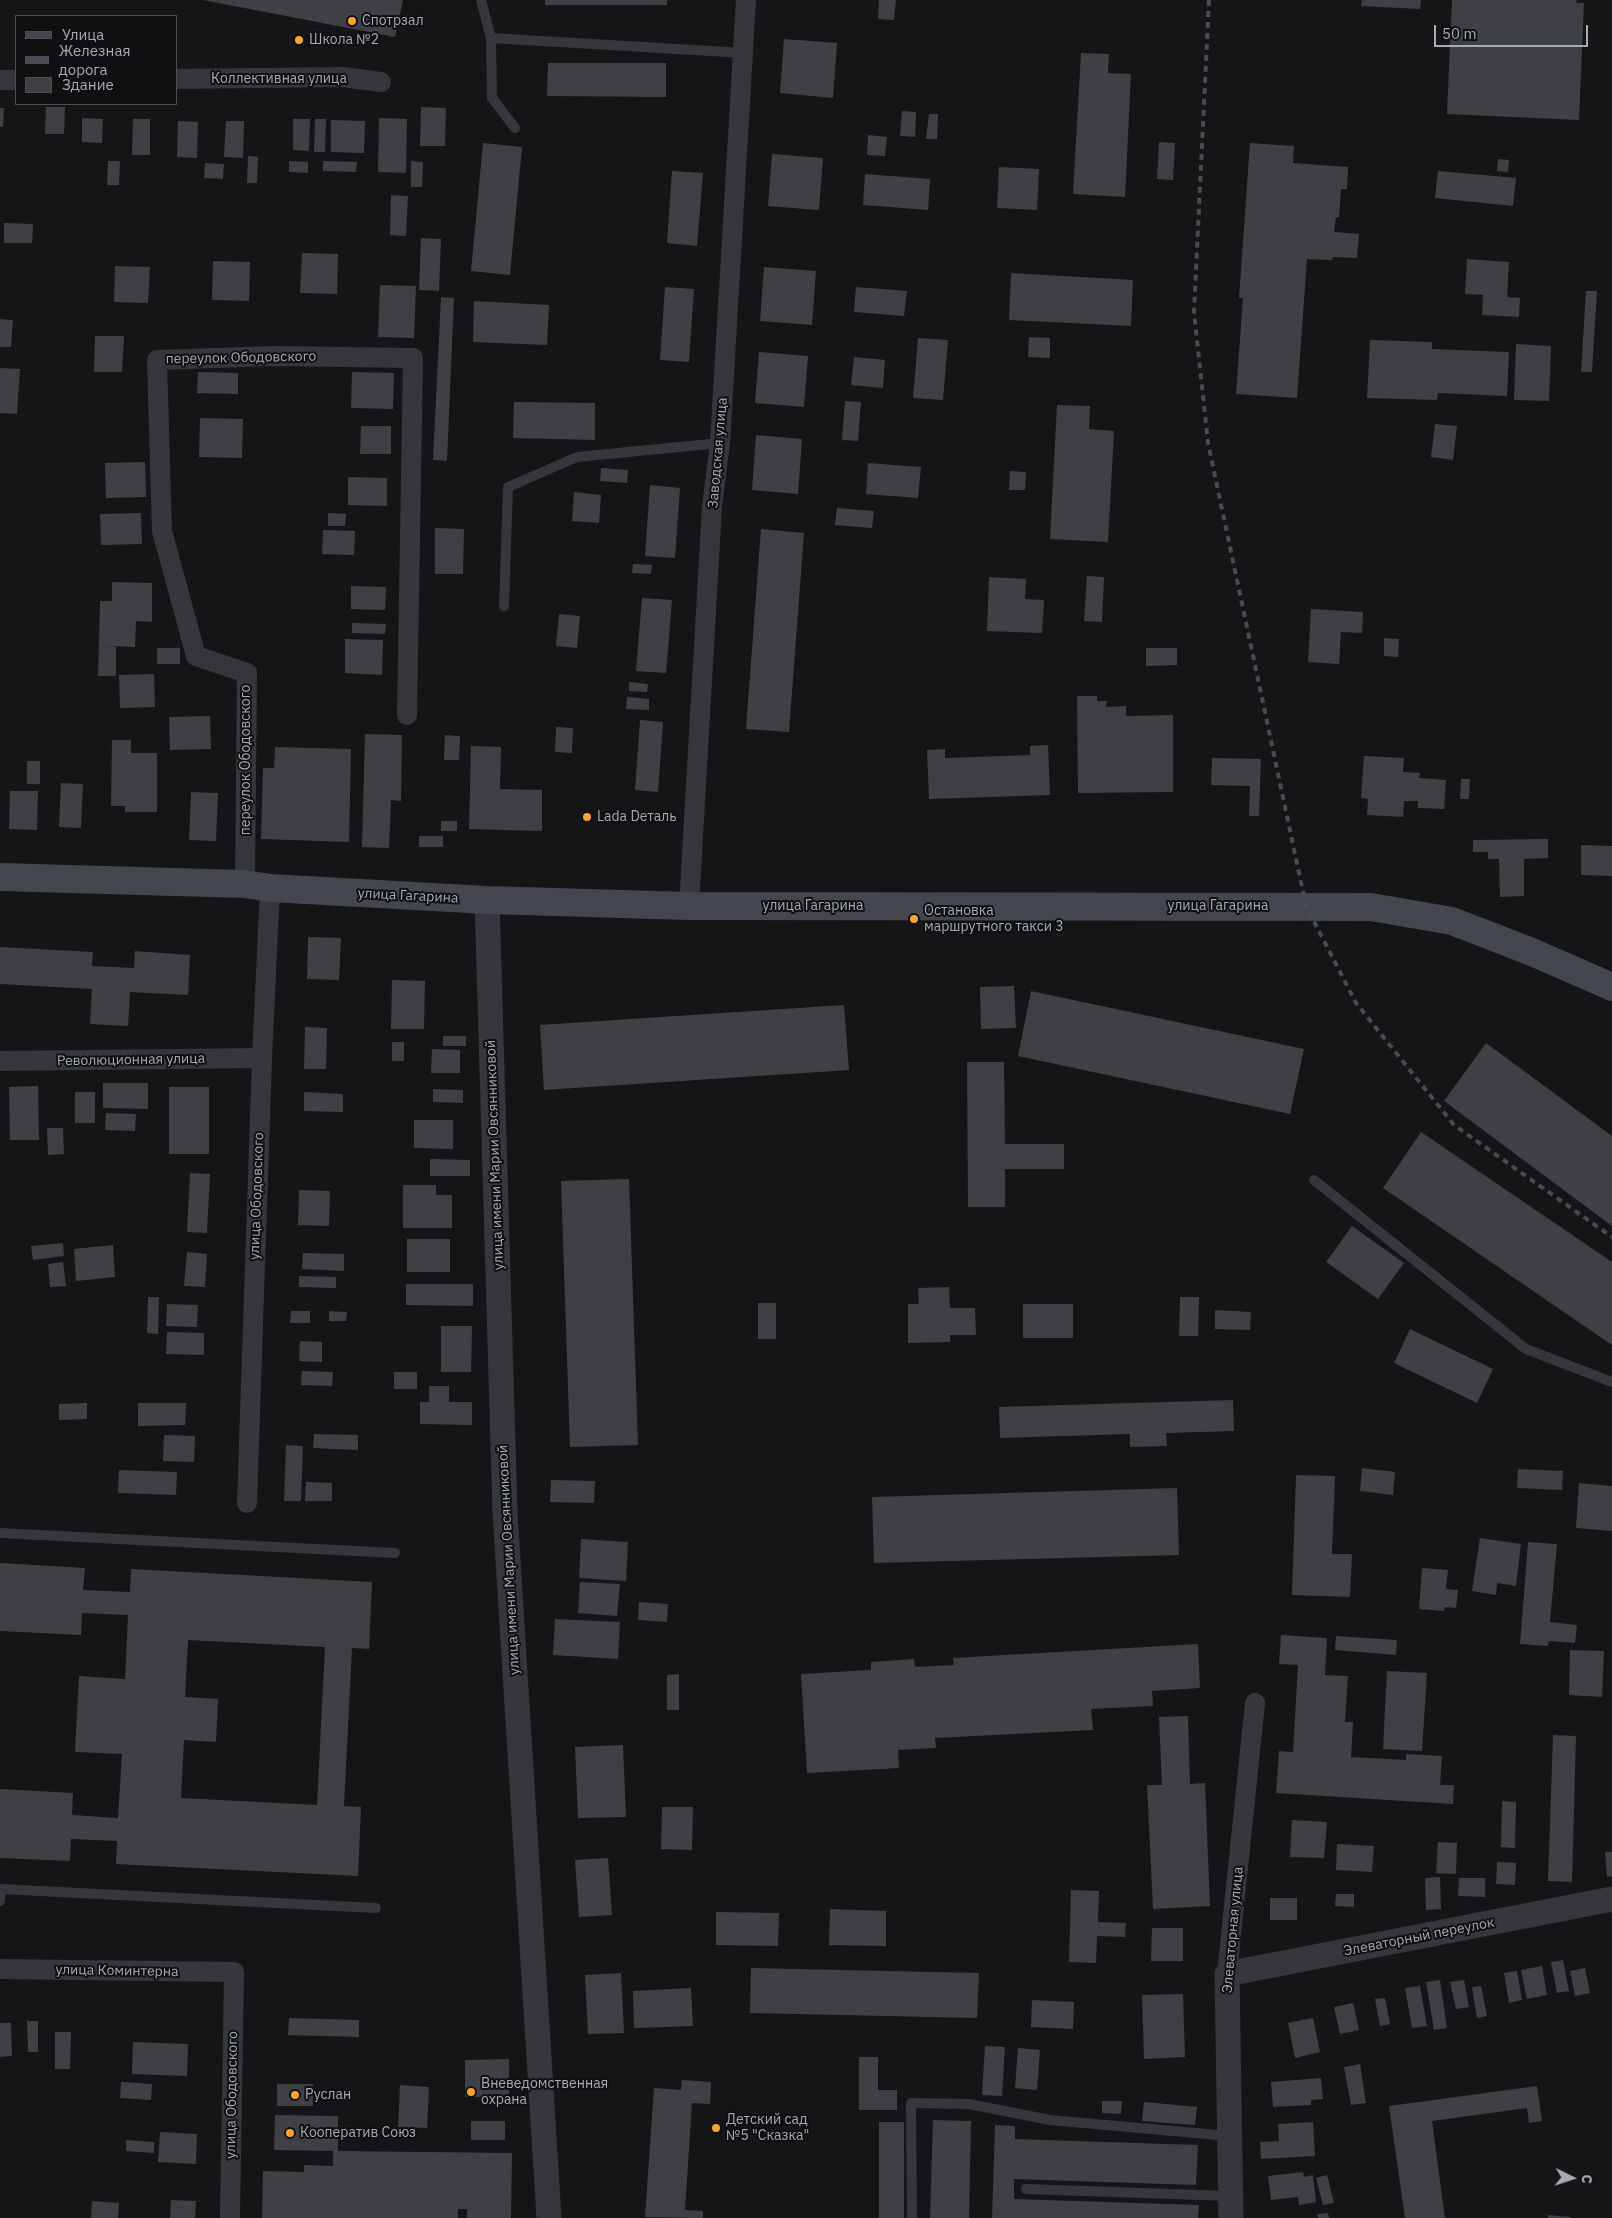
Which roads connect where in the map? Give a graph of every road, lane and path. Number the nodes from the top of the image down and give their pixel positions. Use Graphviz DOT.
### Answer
graph roads {
  1 [pos="481,0"];
  2 [pos="746,0"];
  3 [pos="491,38"];
  4 [pos="744,53"];
  5 [pos="178,79"];
  6 [pos="0,80"];
  7 [pos="15,80"];
  8 [pos="381,82"];
  9 [pos="515,128"];
  10 [pos="720,443"];
  11 [pos="504,606"];
  12 [pos="406,715"];
  13 [pos="0,877"];
  14 [pos="258,886"];
  15 [pos="487,900"];
  16 [pos="689,906"];
  17 [pos="1612,987"];
  18 [pos="262,1058"];
  19 [pos="0,1061"];
  20 [pos="1314,1180"];
  21 [pos="1612,1382"];
  22 [pos="247,1503"];
  23 [pos="0,1533"];
  24 [pos="395,1553"];
  25 [pos="1255,1703"];
  26 [pos="0,1889"];
  27 [pos="1612,1899"];
  28 [pos="0,1900"];
  29 [pos="376,1908"];
  30 [pos="0,1969"];
  31 [pos="234,1972"];
  32 [pos="1227,1974"];
  33 [pos="1230,2136"];
  34 [pos="1026,2189"];
  35 [pos="1231,2207"];
  36 [pos="912,2217"];
  37 [pos="230,2218"];
  38 [pos="549,2218"];
  1 -- 3 [label="lane"];
  2 -- 4 [label="street, Заводская улица"];
  3 -- 4 [label="lane"];
  3 -- 9 [label="lane"];
  4 -- 10 [label="street, Заводская улица"];
  5 -- 8 [label="street, Коллективная улица"];
  6 -- 7 [label="street"];
  10 -- 11 [label="lane"];
  10 -- 16 [label="street, Заводская улица"];
  12 -- 14 [label="street, переулок Ободовского"];
  13 -- 14 [label="main road, улица Гагарина"];
  14 -- 15 [label="main road, улица Гагарина"];
  14 -- 18 [label="street, улица Ободовского"];
  15 -- 16 [label="main road, улица Гагарина"];
  15 -- 38 [label="street, улица имени Марии Овсянниковой"];
  16 -- 17 [label="main road, улица Гагарина"];
  18 -- 19 [label="street, Революционная улица"];
  18 -- 22 [label="street, улица Ободовского"];
  20 -- 21 [label="lane"];
  23 -- 24 [label="lane"];
  25 -- 32 [label="street, Элеваторная улица"];
  26 -- 28 [label="lane"];
  26 -- 29 [label="lane"];
  27 -- 32 [label="street, Элеваторный переулок"];
  30 -- 31 [label="street, улица Коминтерна"];
  31 -- 37 [label="street, улица Ободовского"];
  32 -- 33 [label="street, Элеваторная улица"];
  33 -- 35 [label="street, Элеваторная улица"];
  33 -- 36 [label="lane"];
  34 -- 35 [label="lane"];
}
